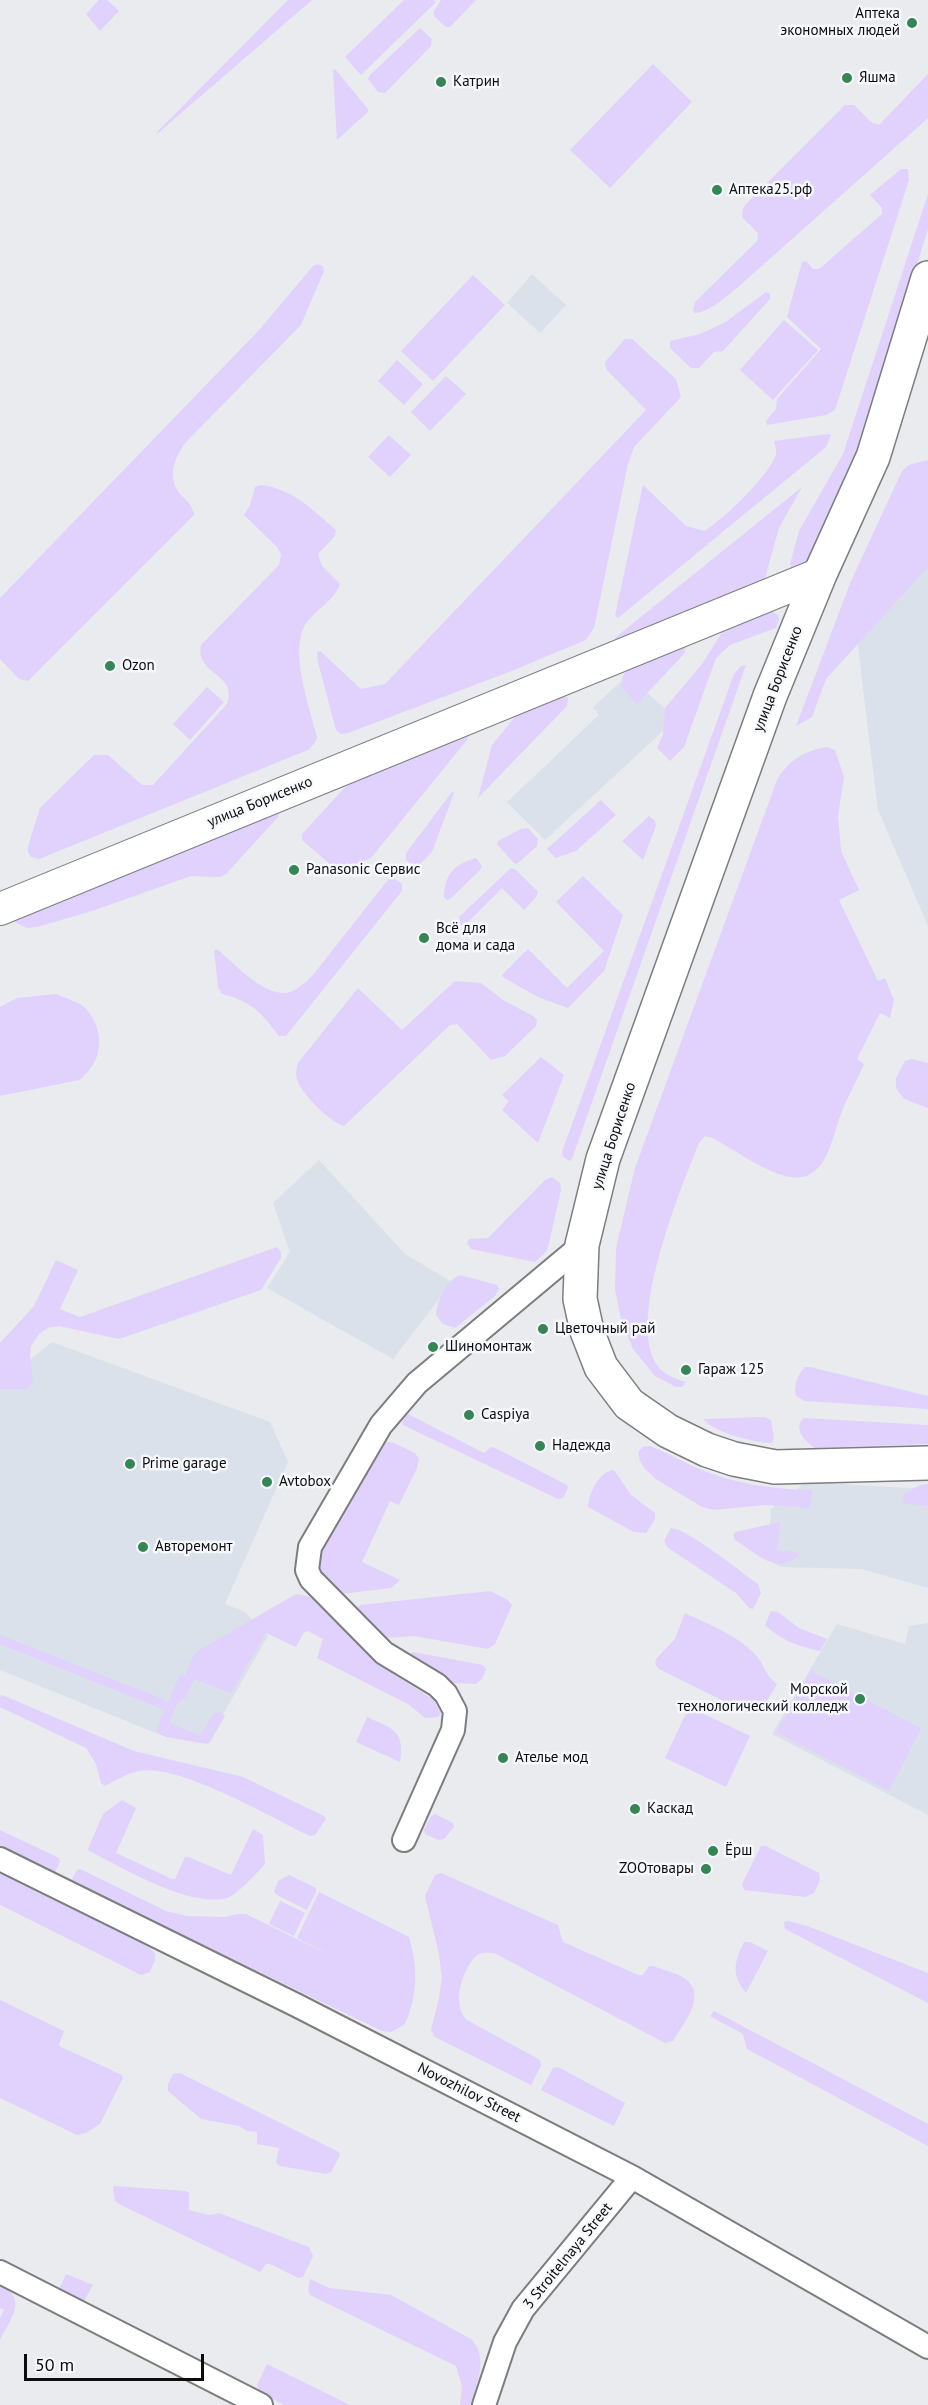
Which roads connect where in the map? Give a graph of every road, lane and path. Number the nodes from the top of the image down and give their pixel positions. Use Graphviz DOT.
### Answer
graph roads {
  1 [pos="928,278"];
  2 [pos="820,574"];
  3 [pos="0,909"];
  4 [pos="582,1245"];
  5 [pos="928,1463"];
  6 [pos="404,1840"];
  7 [pos="0,1859"];
  8 [pos="633,2177"];
  9 [pos="0,2272"];
  10 [pos="928,2347"];
  11 [pos="261,2405"];
  12 [pos="484,2405"];
  1 -- 2 [label="main road, улица Борисенко"];
  2 -- 3 [label="main road, улица Борисенко"];
  2 -- 4 [label="main road, улица Борисенко"];
  4 -- 5 [label="main road, улица Борисенко"];
  4 -- 6 [label="street"];
  7 -- 8 [label="street, Novozhilov Street"];
  8 -- 10 [label="street, Novozhilov Street"];
  8 -- 12 [label="street, 3 Stroitelnaya Street"];
  9 -- 11 [label="street"];
}
